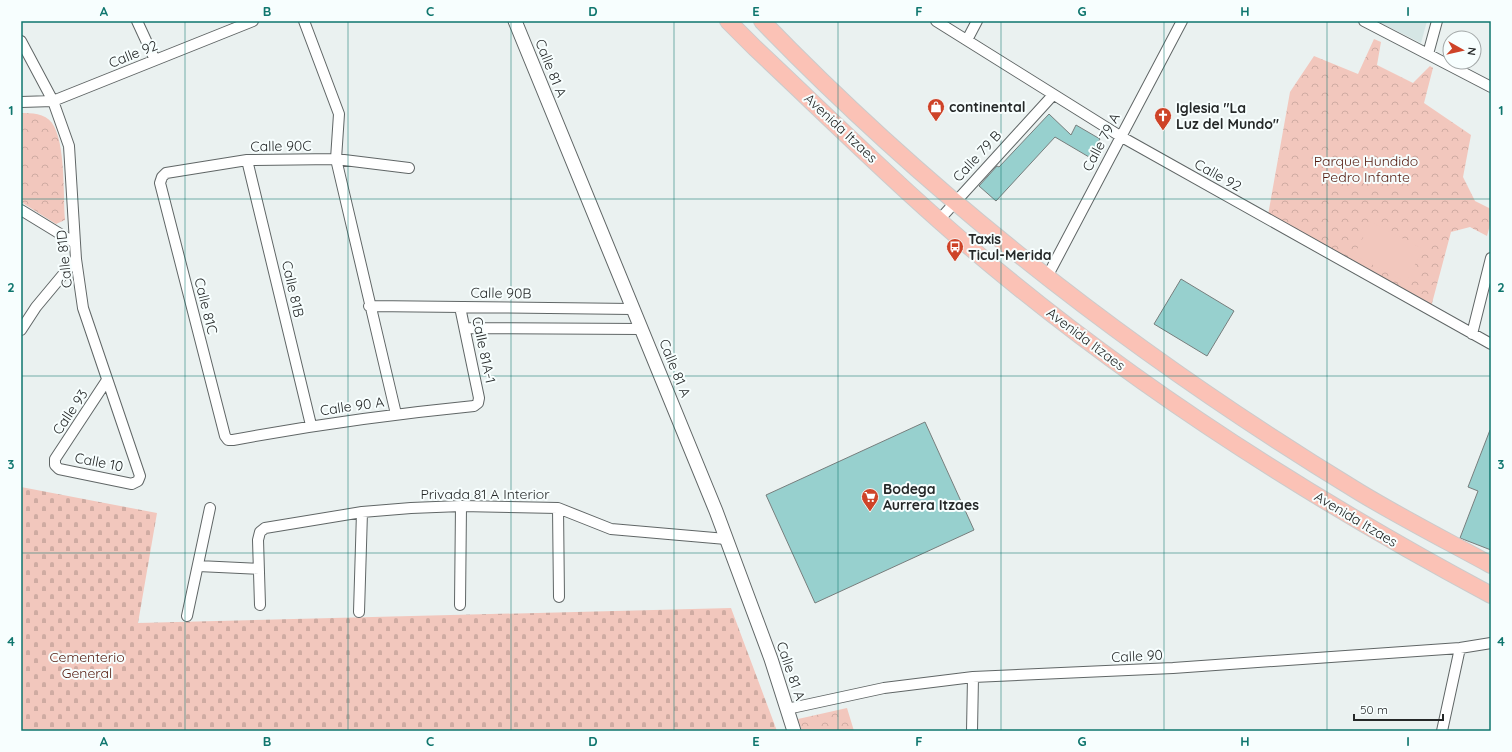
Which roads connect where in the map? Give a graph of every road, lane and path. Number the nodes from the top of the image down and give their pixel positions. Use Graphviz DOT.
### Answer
graph roads {
  1 [pos="137,21"];
  2 [pos="253,21"];
  3 [pos="304,21"];
  4 [pos="515,21"];
  5 [pos="728,21"];
  6 [pos="936,21"];
  7 [pos="977,21"];
  8 [pos="1182,21"];
  9 [pos="1364,21"];
  10 [pos="1437,21"];
  11 [pos="767,26"];
  12 [pos="967,40"];
  13 [pos="21,41"];
  14 [pos="754,48"];
  15 [pos="1428,54"];
  16 [pos="155,60"];
  17 [pos="1491,87"];
  18 [pos="1053,95"];
  19 [pos="53,101"];
  20 [pos="21,102"];
  21 [pos="1120,136"];
  22 [pos="336,159"];
  23 [pos="247,160"];
  24 [pos="409,168"];
  25 [pos="160,183"];
  26 [pos="954,202"];
  27 [pos="21,210"];
  28 [pos="939,220"];
  29 [pos="75,244"];
  30 [pos="1491,258"];
  31 [pos="76,259"];
  32 [pos="1047,277"];
  33 [pos="369,306"];
  34 [pos="460,307"];
  35 [pos="632,309"];
  36 [pos="1092,312"];
  37 [pos="465,328"];
  38 [pos="641,329"];
  39 [pos="21,330"];
  40 [pos="1076,332"];
  41 [pos="1472,334"];
  42 [pos="1491,344"];
  43 [pos="107,380"];
  44 [pos="480,398"];
  45 [pos="396,414"];
  46 [pos="311,425"];
  47 [pos="225,436"];
  48 [pos="1270,436"];
  49 [pos="1256,458"];
  50 [pos="55,459"];
  51 [pos="140,476"];
  52 [pos="461,506"];
  53 [pos="210,508"];
  54 [pos="558,508"];
  55 [pos="362,512"];
  56 [pos="726,539"];
  57 [pos="1491,565"];
  58 [pos="198,566"];
  59 [pos="259,569"];
  60 [pos="1491,595"];
  61 [pos="559,597"];
  62 [pos="260,605"];
  63 [pos="460,605"];
  64 [pos="359,612"];
  65 [pos="187,616"];
  66 [pos="1491,644"];
  67 [pos="1460,648"];
  68 [pos="973,677"];
  69 [pos="787,709"];
  70 [pos="794,731"];
  71 [pos="972,731"];
  72 [pos="1442,731"];
  1 -- 16 [label="street"];
  2 -- 16 [label="street, Calle 92"];
  3 -- 22 [label="street"];
  4 -- 35 [label="street, Calle 81 A"];
  5 -- 14 [label="main road, Avenida Itzaes"];
  6 -- 12 [label="street, Calle 92"];
  7 -- 12 [label="street"];
  8 -- 21 [label="street, Calle 79 A"];
  9 -- 15 [label="street"];
  10 -- 15 [label="street"];
  11 -- 14 [label="main road"];
  11 -- 26 [label="main road, Avenida Itzaes"];
  12 -- 18 [label="street, Calle 92"];
  13 -- 19 [label="street, Calle 81D"];
  14 -- 28 [label="main road, Avenida Itzaes"];
  15 -- 17 [label="street"];
  16 -- 19 [label="street, Calle 92"];
  18 -- 21 [label="street, Calle 92"];
  18 -- 26 [label="street, Calle 79 B"];
  19 -- 20 [label="street, Calle 92"];
  19 -- 29 [label="street, Calle 81D"];
  21 -- 32 [label="street, Calle 79 A"];
  21 -- 41 [label="street, Calle 92"];
  22 -- 23 [label="street, Calle 90C"];
  22 -- 24 [label="street, Calle 90C"];
  22 -- 33 [label="street"];
  23 -- 25 [label="street, Calle 90C"];
  23 -- 46 [label="street, Calle 81B"];
  25 -- 47 [label="street, Calle 81C"];
  26 -- 28 [label="street, Calle 79 B"];
  26 -- 32 [label="main road, Avenida Itzaes"];
  27 -- 29 [label="street"];
  28 -- 40 [label="main road, Avenida Itzaes"];
  29 -- 31 [label="street, Calle 81D"];
  30 -- 41 [label="street"];
  31 -- 39 [label="street"];
  31 -- 43 [label="street, Calle 81D"];
  32 -- 36 [label="main road, Avenida Itzaes"];
  33 -- 34 [label="street, Calle 90B"];
  33 -- 45 [label="street"];
  34 -- 35 [label="street, Calle 90B"];
  34 -- 37 [label="street, Calle 81A-1"];
  35 -- 38 [label="street, Calle 81 A"];
  36 -- 40 [label="main road"];
  36 -- 48 [label="main road, Avenida Itzaes"];
  37 -- 38 [label="street"];
  37 -- 44 [label="street, Calle 81A-1"];
  38 -- 56 [label="street, Calle 81 A"];
  40 -- 49 [label="main road, Avenida Itzaes"];
  41 -- 42 [label="street, Calle 92"];
  43 -- 50 [label="street, Calle 93"];
  43 -- 51 [label="street, Calle 81D"];
  44 -- 45 [label="street, Calle 90 A"];
  45 -- 46 [label="street, Calle 90 A"];
  46 -- 47 [label="street, Calle 90 A"];
  48 -- 49 [label="main road"];
  48 -- 57 [label="main road, Avenida Itzaes"];
  49 -- 60 [label="main road, Avenida Itzaes"];
  50 -- 51 [label="street, Calle 10"];
  52 -- 54 [label="street, Privada 81 A Interior"];
  52 -- 55 [label="street, Privada 81 A Interior"];
  52 -- 63 [label="street"];
  53 -- 58 [label="street"];
  54 -- 56 [label="street, Privada 81 A Interior"];
  54 -- 61 [label="street"];
  55 -- 59 [label="street, Privada 81 A Interior"];
  55 -- 64 [label="street"];
  56 -- 69 [label="street, Calle 81 A"];
  58 -- 59 [label="street"];
  58 -- 65 [label="street"];
  59 -- 62 [label="street"];
  66 -- 67 [label="street, Calle 90"];
  67 -- 68 [label="street, Calle 90"];
  67 -- 72 [label="street"];
  68 -- 69 [label="street, Calle 90"];
  68 -- 71 [label="street"];
  69 -- 70 [label="street, Calle 81 A"];
}
